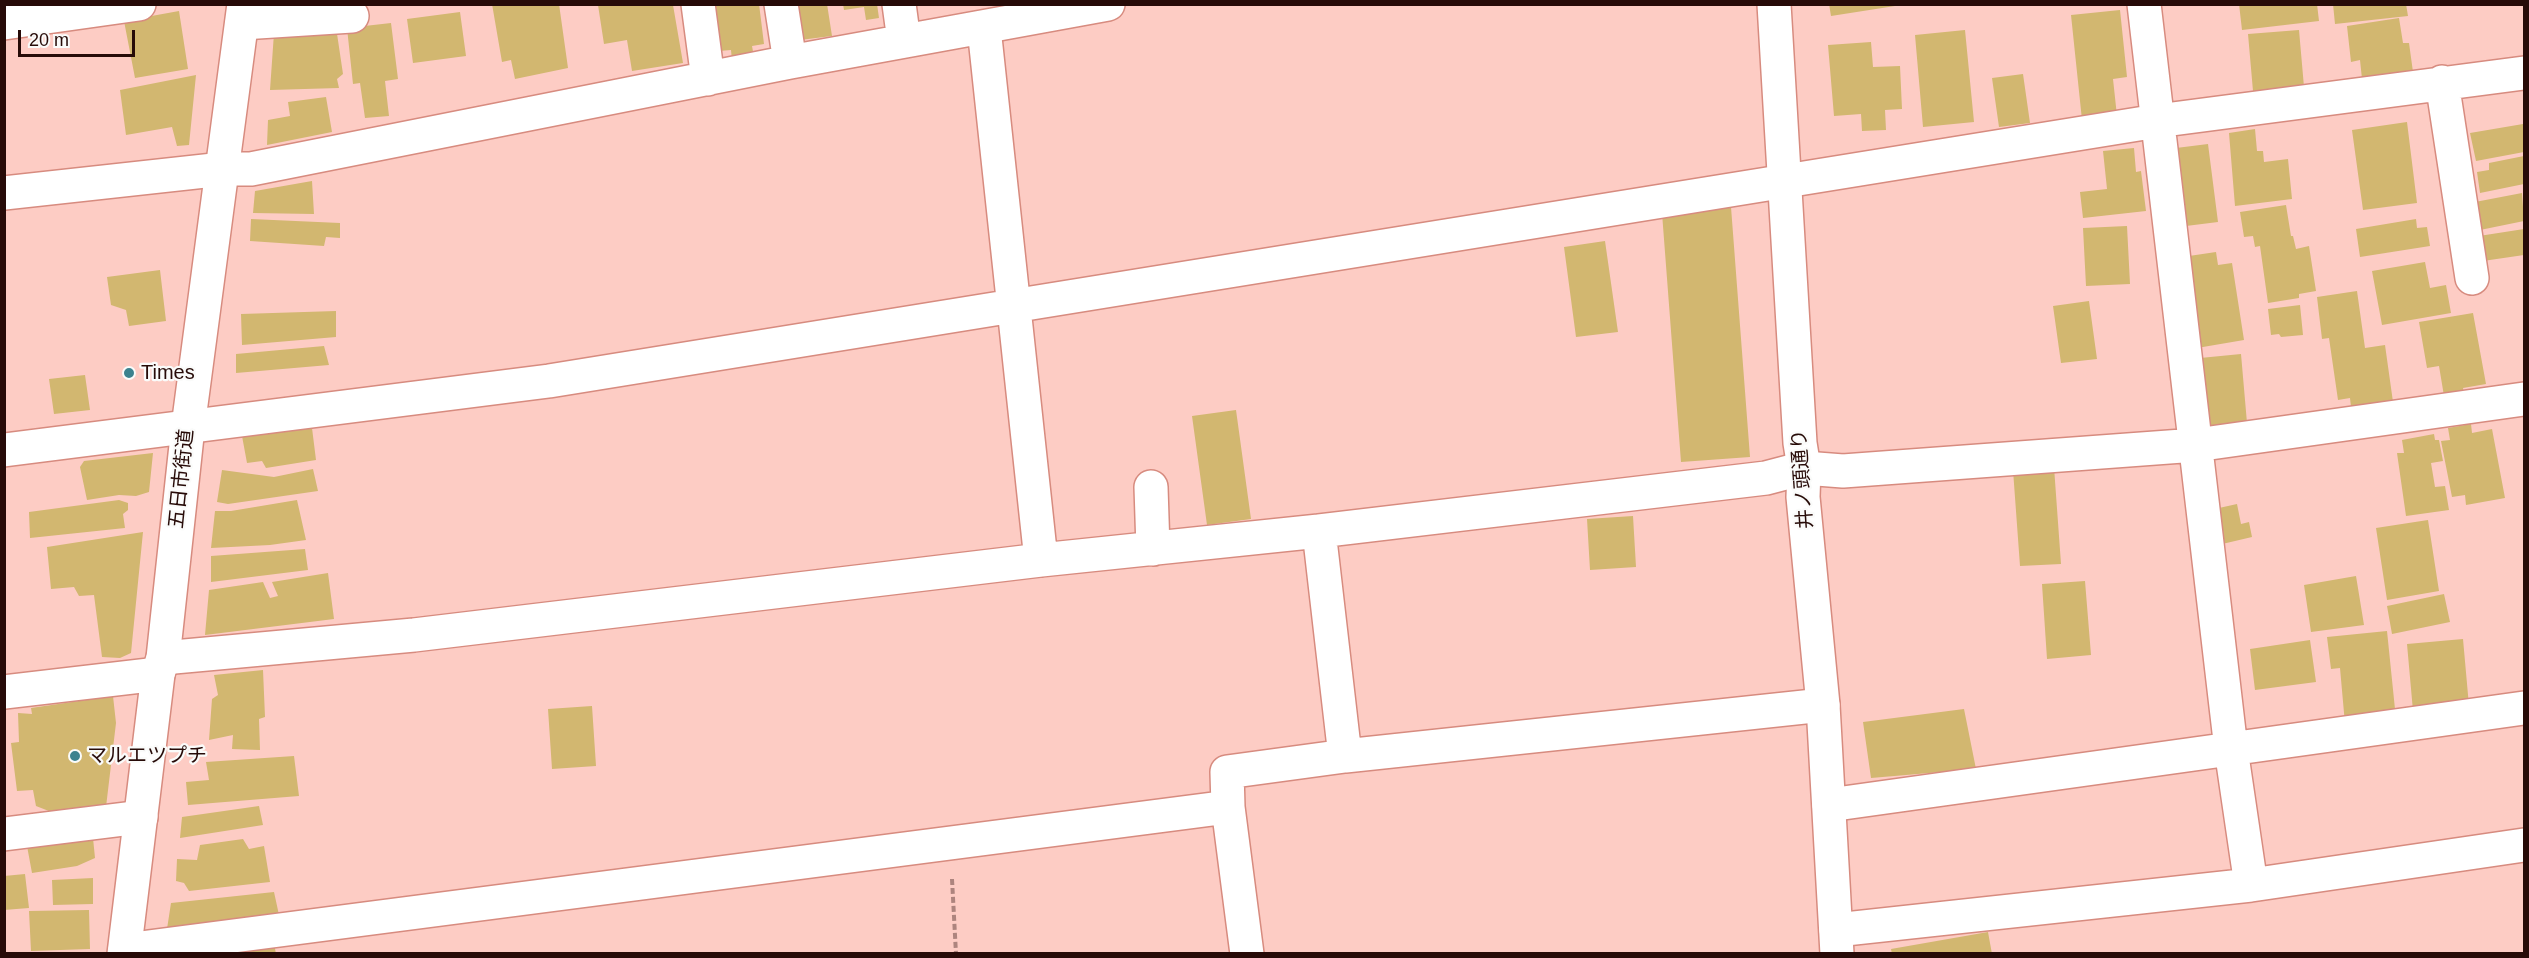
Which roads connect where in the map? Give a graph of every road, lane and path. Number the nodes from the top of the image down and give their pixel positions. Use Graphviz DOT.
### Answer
graph roads {
  1 [pos="139,4"];
  2 [pos="698,4"];
  3 [pos="781,4"];
  4 [pos="899,4"];
  5 [pos="1108,4"];
  6 [pos="1774,4"];
  7 [pos="2144,4"];
  8 [pos="243,14"];
  9 [pos="352,16"];
  10 [pos="4,23"];
  11 [pos="984,28"];
  12 [pos="904,41"];
  13 [pos="790,62"];
  14 [pos="2524,73"];
  15 [pos="708,79"];
  16 [pos="2442,82"];
  17 [pos="2157,121"];
  18 [pos="223,169"];
  19 [pos="1784,181"];
  20 [pos="4,193"];
  21 [pos="2472,279"];
  22 [pos="1016,303"];
  23 [pos="2524,399"];
  24 [pos="188,427"];
  25 [pos="2196,445"];
  26 [pos="4,450"];
  27 [pos="1804,468"];
  28 [pos="1151,487"];
  29 [pos="1319,531"];
  30 [pos="1153,549"];
  31 [pos="1041,560"];
  32 [pos="161,666"];
  33 [pos="4,692"];
  34 [pos="1822,705"];
  35 [pos="2524,708"];
  36 [pos="2231,749"];
  37 [pos="1345,756"];
  38 [pos="1829,805"];
  39 [pos="1228,807"];
  40 [pos="141,817"];
  41 [pos="4,834"];
  42 [pos="950,845"];
  43 [pos="2524,845"];
  44 [pos="2251,885"];
  45 [pos="1837,942"];
  46 [pos="125,952"];
  47 [pos="956,954"];
  48 [pos="1247,954"];
  1 -- 10 [label="street"];
  2 -- 15 [label="street"];
  3 -- 13 [label="street"];
  4 -- 12 [label="street"];
  5 -- 11 [label="street"];
  6 -- 19 [label="street, 井ノ頭通り"];
  7 -- 17 [label="street"];
  8 -- 9 [label="street"];
  8 -- 18 [label="street, 五日市街道"];
  11 -- 12 [label="street"];
  11 -- 22 [label="street"];
  12 -- 13 [label="street"];
  13 -- 15 [label="street"];
  14 -- 16 [label="street"];
  15 -- 18 [label="street"];
  16 -- 17 [label="street"];
  16 -- 21 [label="street"];
  17 -- 19 [label="street"];
  17 -- 25 [label="street"];
  18 -- 20 [label="street"];
  18 -- 24 [label="street, 五日市街道"];
  19 -- 22 [label="street"];
  19 -- 27 [label="street, 井ノ頭通り"];
  22 -- 24 [label="street"];
  22 -- 31 [label="street"];
  23 -- 25 [label="street"];
  24 -- 26 [label="street"];
  24 -- 32 [label="street, 五日市街道"];
  25 -- 27 [label="street"];
  25 -- 36 [label="street"];
  27 -- 29 [label="street"];
  27 -- 34 [label="street, 井ノ頭通り"];
  28 -- 30 [label="street"];
  29 -- 30 [label="street"];
  29 -- 37 [label="street"];
  30 -- 31 [label="street"];
  31 -- 32 [label="street"];
  32 -- 33 [label="street"];
  32 -- 40 [label="street, 五日市街道"];
  34 -- 37 [label="street"];
  34 -- 38 [label="street, 井ノ頭通り"];
  35 -- 36 [label="street"];
  36 -- 38 [label="street"];
  36 -- 44 [label="street"];
  37 -- 39 [label="street"];
  38 -- 45 [label="street, 井ノ頭通り"];
  39 -- 42 [label="street"];
  39 -- 48 [label="street"];
  40 -- 41 [label="street"];
  40 -- 46 [label="street, 五日市街道"];
  42 -- 46 [label="street"];
  42 -- 47 [label="path"];
  43 -- 44 [label="street"];
  44 -- 45 [label="street"];
}
